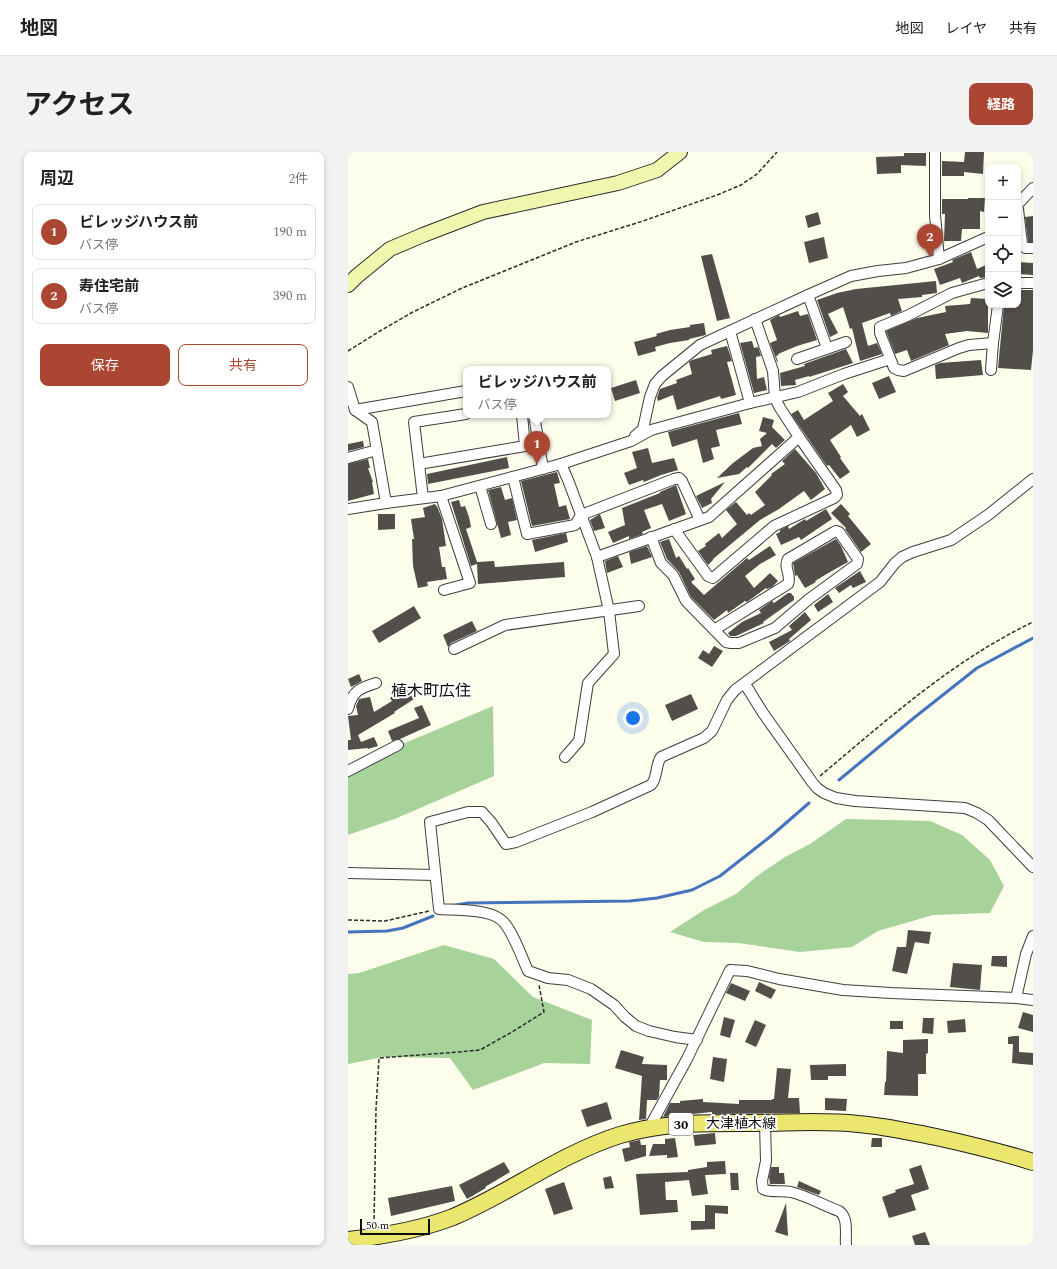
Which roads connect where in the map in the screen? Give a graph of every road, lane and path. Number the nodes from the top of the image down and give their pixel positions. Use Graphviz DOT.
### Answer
graph roads {
  1 [pos="680,152"];
  2 [pos="777,152"];
  3 [pos="934,152"];
  4 [pos="1033,188"];
  5 [pos="1021,201"];
  6 [pos="1021,235"];
  7 [pos="985,238"];
  8 [pos="1033,248"];
  9 [pos="939,259"];
  10 [pos="1021,283"];
  11 [pos="985,284"];
  12 [pos="1033,284"];
  13 [pos="348,285"];
  14 [pos="808,295"];
  15 [pos="998,308"];
  16 [pos="755,319"];
  17 [pos="730,331"];
  18 [pos="846,342"];
  19 [pos="993,343"];
  20 [pos="827,348"];
  21 [pos="348,351"];
  22 [pos="797,359"];
  23 [pos="890,359"];
  24 [pos="991,370"];
  25 [pos="348,387"];
  26 [pos="463,392"];
  27 [pos="776,398"];
  28 [pos="750,403"];
  29 [pos="355,410"];
  30 [pos="463,414"];
  31 [pos="522,418"];
  32 [pos="535,418"];
  33 [pos="799,438"];
  34 [pos="631,441"];
  35 [pos="377,450"];
  36 [pos="348,458"];
  37 [pos="419,464"];
  38 [pos="561,464"];
  39 [pos="543,468"];
  40 [pos="513,477"];
  41 [pos="1033,479"];
  42 [pos="480,486"];
  43 [pos="441,496"];
  44 [pos="423,498"];
  45 [pos="386,503"];
  46 [pos="348,509"];
  47 [pos="581,515"];
  48 [pos="700,520"];
  49 [pos="491,524"];
  50 [pos="674,529"];
  51 [pos="651,537"];
  52 [pos="597,557"];
  53 [pos="444,590"];
  54 [pos="639,606"];
  55 [pos="609,610"];
  56 [pos="1033,622"];
  57 [pos="714,630"];
  58 [pos="454,649"];
  59 [pos="376,682"];
  60 [pos="745,684"];
  61 [pos="348,709"];
  62 [pos="398,746"];
  63 [pos="565,757"];
  64 [pos="348,771"];
  65 [pos="812,782"];
  66 [pos="1033,868"];
  67 [pos="348,873"];
  68 [pos="435,875"];
  69 [pos="440,909"];
  70 [pos="348,920"];
  71 [pos="1033,936"];
  72 [pos="536,973"];
  73 [pos="1016,998"];
  74 [pos="1033,1000"];
  75 [pos="697,1040"];
  76 [pos="765,1122"];
  77 [pos="649,1128"];
  78 [pos="1033,1162"];
  79 [pos="374,1237"];
  80 [pos="348,1240"];
  81 [pos="846,1245"];
  1 -- 13 [label="street"];
  2 -- 21 [label="path"];
  3 -- 9 [label="street"];
  4 -- 5 [label="street"];
  6 -- 8 [label="street"];
  7 -- 9 [label="street"];
  9 -- 14 [label="street"];
  10 -- 12 [label="street"];
  11 -- 23 [label="street"];
  14 -- 16 [label="street"];
  14 -- 20 [label="street"];
  15 -- 19 [label="street"];
  16 -- 17 [label="street"];
  16 -- 27 [label="street"];
  17 -- 28 [label="street"];
  17 -- 34 [label="street"];
  18 -- 20 [label="street"];
  19 -- 23 [label="street"];
  19 -- 24 [label="street"];
  20 -- 22 [label="street"];
  23 -- 27 [label="street"];
  25 -- 29 [label="street"];
  26 -- 29 [label="street"];
  27 -- 28 [label="street"];
  27 -- 33 [label="street"];
  28 -- 34 [label="street"];
  29 -- 35 [label="street"];
  30 -- 37 [label="street"];
  31 -- 37 [label="street"];
  32 -- 39 [label="street"];
  33 -- 48 [label="street"];
  33 -- 50 [label="street"];
  34 -- 38 [label="street"];
  35 -- 36 [label="street"];
  35 -- 45 [label="street"];
  37 -- 44 [label="street"];
  38 -- 39 [label="street"];
  38 -- 47 [label="street"];
  39 -- 40 [label="street"];
  40 -- 42 [label="street"];
  40 -- 47 [label="street"];
  41 -- 60 [label="street"];
  42 -- 43 [label="street"];
  42 -- 49 [label="street"];
  43 -- 44 [label="street"];
  43 -- 53 [label="street"];
  44 -- 45 [label="street"];
  45 -- 46 [label="street"];
  47 -- 48 [label="street"];
  47 -- 52 [label="street"];
  48 -- 50 [label="street"];
  50 -- 51 [label="street"];
  51 -- 52 [label="street"];
  51 -- 57 [label="street"];
  52 -- 55 [label="street"];
  54 -- 55 [label="street"];
  55 -- 58 [label="street"];
  55 -- 63 [label="street"];
  56 -- 65 [label="path"];
  57 -- 57 [label="street"];
  59 -- 61 [label="street"];
  60 -- 65 [label="street"];
  60 -- 68 [label="street"];
  62 -- 64 [label="street"];
  65 -- 66 [label="street"];
  67 -- 68 [label="street"];
  68 -- 69 [label="street"];
  69 -- 70 [label="path"];
  69 -- 72 [label="street"];
  71 -- 73 [label="street"];
  72 -- 75 [label="street"];
  72 -- 79 [label="path"];
  73 -- 74 [label="street"];
  73 -- 75 [label="street"];
  75 -- 77 [label="street"];
  76 -- 77 [label="main road, 大津植木線 / 30"];
  76 -- 78 [label="main road, 大津植木線 / 30"];
  76 -- 81 [label="street"];
  77 -- 79 [label="main road, 大津植木線 / 30"];
  79 -- 80 [label="main road, 大津植木線 / 30"];
}
